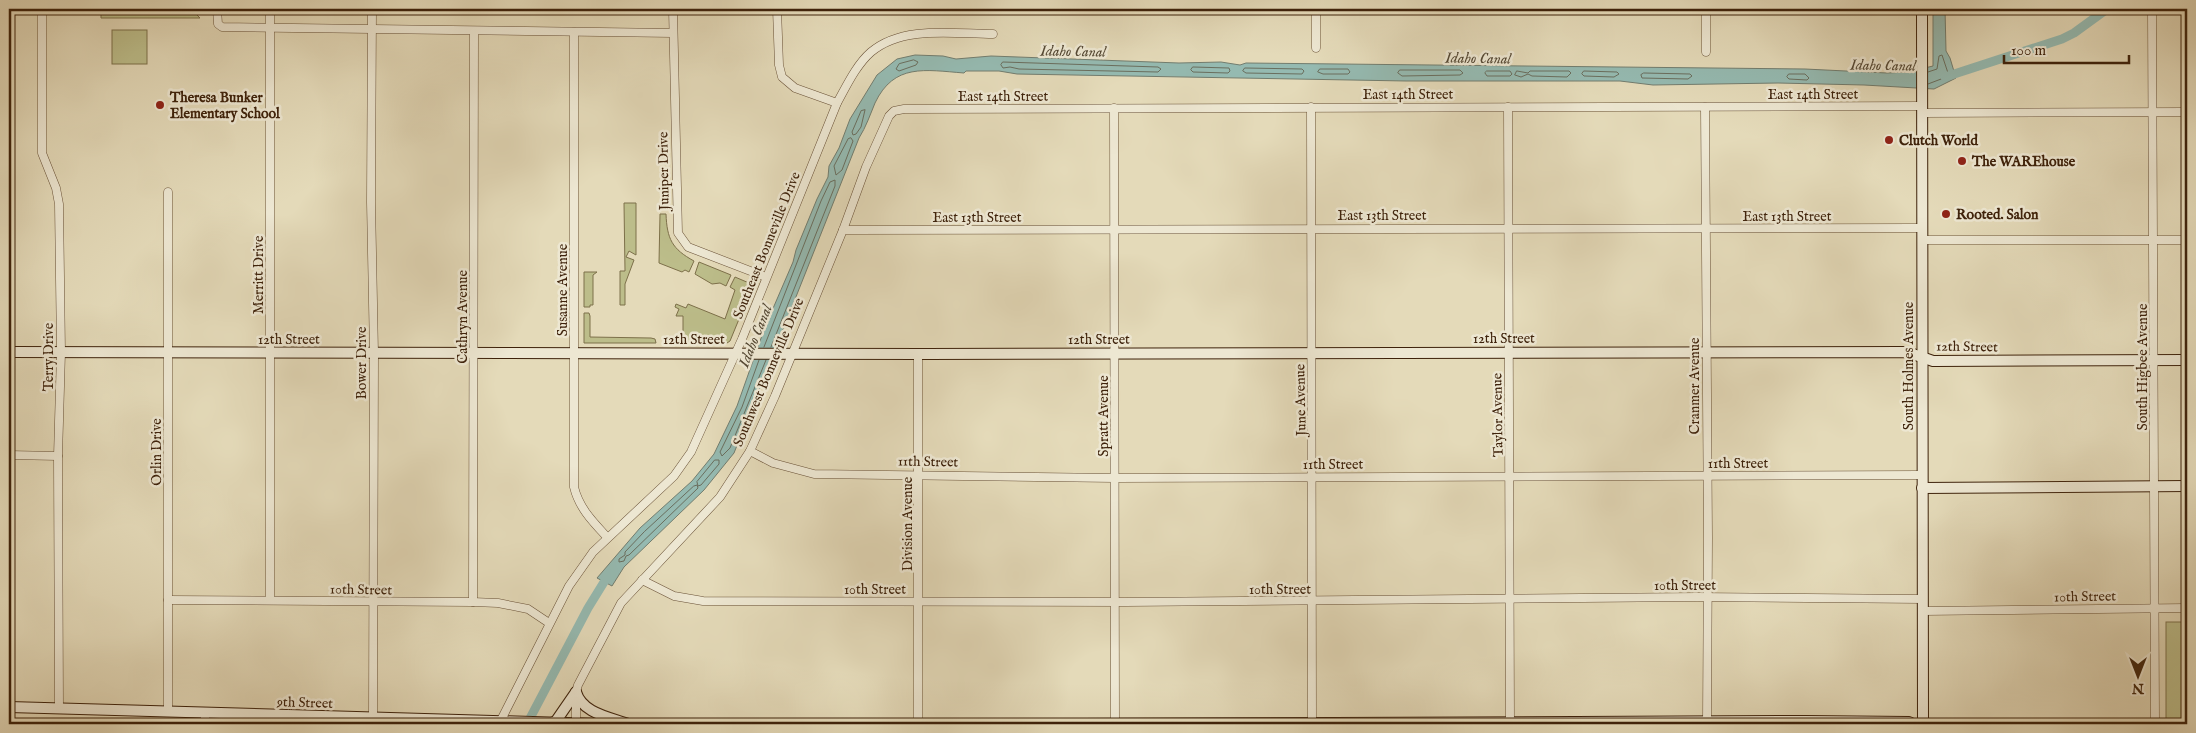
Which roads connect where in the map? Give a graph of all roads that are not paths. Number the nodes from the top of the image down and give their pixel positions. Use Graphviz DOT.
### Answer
graph roads {
  1 [pos="42,9"];
  2 [pos="217,9"];
  3 [pos="270,9"];
  4 [pos="372,9"];
  5 [pos="673,9"];
  6 [pos="777,9"];
  7 [pos="1316,9"];
  8 [pos="1706,9"];
  9 [pos="1922,9"];
  10 [pos="2152,9"];
  11 [pos="270,27"];
  12 [pos="372,30"];
  13 [pos="474,32"];
  14 [pos="574,32"];
  15 [pos="673,33"];
  16 [pos="993,34"];
  17 [pos="1316,48"];
  18 [pos="1706,52"];
  19 [pos="837,103"];
  20 [pos="1311,107"];
  21 [pos="1508,107"];
  22 [pos="1706,107"];
  23 [pos="1114,108"];
  24 [pos="1922,110"];
  25 [pos="894,111"];
  26 [pos="2154,112"];
  27 [pos="2187,112"];
  28 [pos="168,192"];
  29 [pos="1312,228"];
  30 [pos="1509,228"];
  31 [pos="1922,228"];
  32 [pos="1707,229"];
  33 [pos="843,230"];
  34 [pos="1114,230"];
  35 [pos="1923,240"];
  36 [pos="2154,240"];
  37 [pos="2187,240"];
  38 [pos="766,277"];
  39 [pos="1707,351"];
  40 [pos="9,352"];
  41 [pos="61,352"];
  42 [pos="169,352"];
  43 [pos="271,352"];
  44 [pos="1312,352"];
  45 [pos="1508,352"];
  46 [pos="374,353"];
  47 [pos="475,353"];
  48 [pos="575,353"];
  49 [pos="735,353"];
  50 [pos="792,353"];
  51 [pos="1115,353"];
  52 [pos="918,354"];
  53 [pos="1922,356"];
  54 [pos="2154,359"];
  55 [pos="2187,360"];
  56 [pos="750,451"];
  57 [pos="9,456"];
  58 [pos="58,456"];
  59 [pos="919,475"];
  60 [pos="1921,475"];
  61 [pos="1707,476"];
  62 [pos="1510,477"];
  63 [pos="1115,478"];
  64 [pos="1313,478"];
  65 [pos="2155,486"];
  66 [pos="2187,486"];
  67 [pos="1922,488"];
  68 [pos="607,537"];
  69 [pos="642,580"];
  70 [pos="1708,598"];
  71 [pos="1510,599"];
  72 [pos="1922,599"];
  73 [pos="168,600"];
  74 [pos="270,600"];
  75 [pos="1312,601"];
  76 [pos="372,602"];
  77 [pos="473,602"];
  78 [pos="919,602"];
  79 [pos="1114,602"];
  80 [pos="2154,608"];
  81 [pos="2187,608"];
  82 [pos="1923,611"];
  83 [pos="549,623"];
  84 [pos="576,692"];
  85 [pos="9,707"];
  86 [pos="59,708"];
  87 [pos="168,712"];
  88 [pos="205,713"];
  89 [pos="373,718"];
  90 [pos="500,722"];
  91 [pos="1510,722"];
  92 [pos="1312,723"];
  93 [pos="1421,723"];
  94 [pos="1707,723"];
  95 [pos="205,724"];
  96 [pos="548,724"];
  97 [pos="576,724"];
  98 [pos="587,724"];
  99 [pos="600,724"];
  100 [pos="628,724"];
  101 [pos="744,724"];
  102 [pos="749,724"];
  103 [pos="918,724"];
  104 [pos="1081,724"];
  105 [pos="1115,724"];
  106 [pos="1912,724"];
  107 [pos="1923,724"];
  108 [pos="2155,724"];
  1 -- 41 [label="street, Terry Drive"];
  2 -- 11 [label="street"];
  3 -- 11 [label="street, Merritt Drive"];
  4 -- 12 [label="street, Bower Drive"];
  5 -- 15 [label="street, Juniper Drive"];
  6 -- 19 [label="street"];
  7 -- 17 [label="street"];
  8 -- 18 [label="street"];
  9 -- 24 [label="street, South Holmes Avenue"];
  10 -- 26 [label="street, South Higbee Avenue"];
  11 -- 12 [label="street"];
  11 -- 43 [label="street, Merritt Drive"];
  12 -- 13 [label="street"];
  12 -- 46 [label="street, Bower Drive"];
  13 -- 14 [label="street"];
  13 -- 47 [label="street, Cathryn Avenue"];
  14 -- 15 [label="street"];
  14 -- 48 [label="street, Susanne Avenue"];
  15 -- 38 [label="street, Juniper Drive"];
  16 -- 19 [label="street, Southeast Bonneville Drive"];
  19 -- 38 [label="street, Southeast Bonneville Drive"];
  20 -- 21 [label="street, East 14th Street"];
  20 -- 23 [label="street, East 14th Street"];
  20 -- 29 [label="street, June Avenue"];
  21 -- 22 [label="street, East 14th Street"];
  21 -- 30 [label="street, Taylor Avenue"];
  22 -- 24 [label="street, East 14th Street"];
  22 -- 32 [label="street, Cranmer Avenue"];
  23 -- 25 [label="street, East 14th Street"];
  23 -- 34 [label="street, Spratt Avenue"];
  24 -- 26 [label="street, East 14th Street"];
  24 -- 31 [label="street, South Holmes Avenue"];
  25 -- 33 [label="street, Southwest Bonneville Drive"];
  26 -- 27 [label="street, East 14th Street"];
  26 -- 36 [label="street, South Higbee Avenue"];
  28 -- 42 [label="street, Orlin Drive"];
  29 -- 30 [label="street, East 13th Street"];
  29 -- 34 [label="street, East 13th Street"];
  29 -- 44 [label="street, June Avenue"];
  30 -- 32 [label="street, East 13th Street"];
  30 -- 45 [label="street, Taylor Avenue"];
  31 -- 32 [label="street, East 13th Street"];
  31 -- 35 [label="street, South Holmes Avenue"];
  32 -- 39 [label="street, Cranmer Avenue"];
  33 -- 34 [label="street, East 13th Street"];
  33 -- 50 [label="street, Southwest Bonneville Drive"];
  34 -- 51 [label="street, Spratt Avenue"];
  35 -- 36 [label="street"];
  35 -- 53 [label="street, South Holmes Avenue"];
  36 -- 37 [label="street"];
  36 -- 54 [label="street, South Higbee Avenue"];
  38 -- 49 [label="street, Southeast Bonneville Drive"];
  39 -- 45 [label="street, 12th Street"];
  39 -- 53 [label="street, 12th Street"];
  39 -- 61 [label="street, Cranmer Avenue"];
  40 -- 41 [label="street, 12th Street"];
  41 -- 42 [label="street, 12th Street"];
  41 -- 58 [label="street, Terry Drive"];
  42 -- 43 [label="street, 12th Street"];
  42 -- 73 [label="street, Orlin Drive"];
  43 -- 46 [label="street, 12th Street"];
  43 -- 74 [label="street, Merritt Drive"];
  44 -- 45 [label="street, 12th Street"];
  44 -- 51 [label="street, 12th Street"];
  44 -- 64 [label="street, June Avenue"];
  45 -- 62 [label="street, Taylor Avenue"];
  46 -- 47 [label="street, 12th Street"];
  46 -- 76 [label="street, Bower Drive"];
  47 -- 48 [label="street, 12th Street"];
  47 -- 77 [label="street, Cathryn Avenue"];
  48 -- 49 [label="street, 12th Street"];
  48 -- 68 [label="street, Susanne Avenue"];
  49 -- 50 [label="street, 12th Street"];
  49 -- 68 [label="street, Southeast Bonneville Drive"];
  50 -- 52 [label="street, 12th Street"];
  50 -- 56 [label="street, Southwest Bonneville Drive"];
  51 -- 52 [label="street, 12th Street"];
  51 -- 63 [label="street, Spratt Avenue"];
  52 -- 59 [label="street, Division Avenue"];
  53 -- 54 [label="street, 12th Street"];
  53 -- 60 [label="street, South Holmes Avenue"];
  54 -- 55 [label="street, 12th Street"];
  54 -- 65 [label="street, South Higbee Avenue"];
  56 -- 59 [label="street, 11th Street"];
  56 -- 69 [label="street, Southwest Bonneville Drive"];
  57 -- 58 [label="street"];
  58 -- 86 [label="street, Terry Drive"];
  59 -- 63 [label="street, 11th Street"];
  59 -- 78 [label="street, Division Avenue"];
  60 -- 61 [label="street, 11th Street"];
  60 -- 67 [label="street, South Holmes Avenue"];
  61 -- 62 [label="street, 11th Street"];
  61 -- 70 [label="street, Cranmer Avenue"];
  62 -- 64 [label="street, 11th Street"];
  62 -- 71 [label="street, Taylor Avenue"];
  63 -- 64 [label="street, 11th Street"];
  63 -- 79 [label="street, Spratt Avenue"];
  64 -- 75 [label="street, June Avenue"];
  65 -- 66 [label="street"];
  65 -- 67 [label="street"];
  65 -- 80 [label="street, South Higbee Avenue"];
  67 -- 72 [label="street, South Holmes Avenue"];
  68 -- 83 [label="street, Southeast Bonneville Drive"];
  69 -- 78 [label="street, 10th Street"];
  69 -- 84 [label="street, Southwest Bonneville Drive"];
  70 -- 71 [label="street, 10th Street"];
  70 -- 72 [label="street, 10th Street"];
  70 -- 94 [label="street, Cranmer Avenue"];
  71 -- 75 [label="street, 10th Street"];
  71 -- 91 [label="street, Taylor Avenue"];
  72 -- 82 [label="street, South Holmes Avenue"];
  73 -- 74 [label="street, 10th Street"];
  73 -- 87 [label="street, Orlin Drive"];
  74 -- 76 [label="street, 10th Street"];
  75 -- 79 [label="street, 10th Street"];
  75 -- 92 [label="street, June Avenue"];
  76 -- 77 [label="street, 10th Street"];
  76 -- 89 [label="street, Bower Drive"];
  77 -- 83 [label="street, 10th Street"];
  78 -- 79 [label="street, 10th Street"];
  78 -- 103 [label="street, Division Avenue"];
  79 -- 105 [label="street, Spratt Avenue"];
  80 -- 81 [label="street, 10th Street"];
  80 -- 82 [label="street, 10th Street"];
  80 -- 108 [label="street, South Higbee Avenue"];
  82 -- 107 [label="street, South Holmes Avenue"];
  83 -- 90 [label="street, Southeast Bonneville Drive"];
  84 -- 96 [label="street"];
  84 -- 97 [label="street, Southwest Bonneville Drive"];
  84 -- 100 [label="street"];
  85 -- 86 [label="street, 9th Street"];
  86 -- 87 [label="street, 9th Street"];
  87 -- 88 [label="street, 9th Street"];
  88 -- 89 [label="street, 9th Street"];
  88 -- 95 [label="street"];
  89 -- 90 [label="street, 9th Street"];
  90 -- 96 [label="street, 9th Street"];
  91 -- 93 [label="street"];
  91 -- 94 [label="street"];
  92 -- 93 [label="street"];
  92 -- 105 [label="street"];
  94 -- 106 [label="street"];
  96 -- 97 [label="street, 9th Street"];
  97 -- 98 [label="street, 9th Street"];
  98 -- 99 [label="street, 9th Street"];
  101 -- 102 [label="street"];
  104 -- 105 [label="street"];
}
